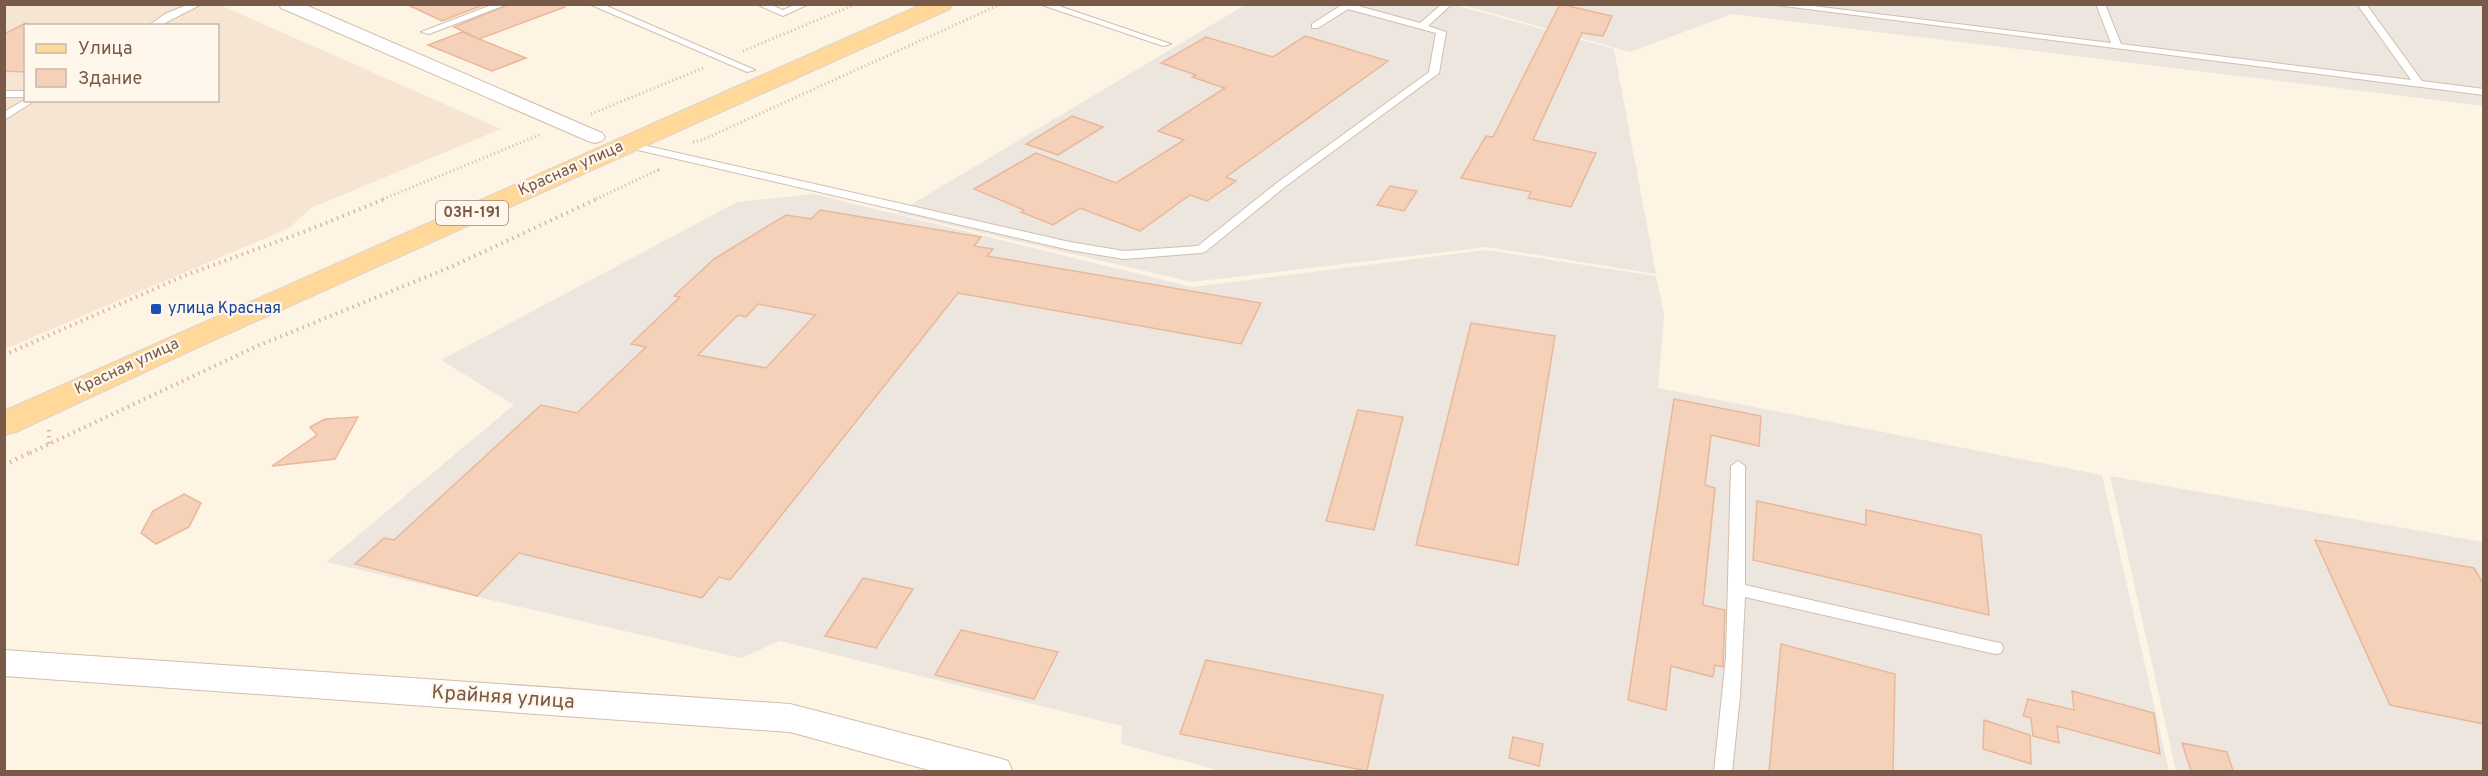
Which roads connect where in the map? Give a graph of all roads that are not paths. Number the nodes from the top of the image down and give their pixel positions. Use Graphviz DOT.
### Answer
graph roads {
  1 [pos="198,4"];
  2 [pos="287,4"];
  3 [pos="504,4"];
  4 [pos="593,4"];
  5 [pos="760,4"];
  6 [pos="805,4"];
  7 [pos="904,4"];
  8 [pos="942,4"];
  9 [pos="1043,4"];
  10 [pos="1448,4"];
  11 [pos="1772,4"];
  12 [pos="2100,4"];
  13 [pos="2361,4"];
  14 [pos="1839,9"];
  15 [pos="155,24"];
  16 [pos="1315,26"];
  17 [pos="1421,27"];
  18 [pos="426,32"];
  19 [pos="1166,44"];
  20 [pos="2117,47"];
  21 [pos="750,70"];
  22 [pos="2419,84"];
  23 [pos="2484,92"];
  24 [pos="4,94"];
  25 [pos="24,94"];
  26 [pos="28,102"];
  27 [pos="4,117"];
  28 [pos="595,137"];
  29 [pos="625,144"];
  30 [pos="4,399"];
  31 [pos="4,424"];
  32 [pos="1738,466"];
  33 [pos="1738,589"];
  34 [pos="1995,648"];
  35 [pos="4,663"];
  36 [pos="995,771"];
  37 [pos="1723,771"];
  1 -- 15 [label="lane"];
  2 -- 28 [label="street"];
  3 -- 18 [label="lane"];
  4 -- 21 [label="lane"];
  5 -- 6 [label="lane"];
  7 -- 21 [label="main road, Красная улица / 03Н-191"];
  8 -- 29 [label="main road, Красная улица / 03Н-191"];
  9 -- 19 [label="lane"];
  10 -- 17 [label="lane"];
  11 -- 14 [label="lane"];
  12 -- 20 [label="lane"];
  13 -- 22 [label="lane"];
  14 -- 20 [label="lane"];
  16 -- 17 [label="lane"];
  17 -- 29 [label="lane"];
  20 -- 22 [label="lane"];
  21 -- 28 [label="main road, Красная улица / 03Н-191"];
  22 -- 23 [label="lane"];
  24 -- 25 [label="lane"];
  26 -- 27 [label="lane"];
  28 -- 30 [label="main road, Красная улица / 03Н-191"];
  29 -- 31 [label="main road, Красная улица / 03Н-191"];
  32 -- 33 [label="lane"];
  33 -- 34 [label="lane"];
  33 -- 37 [label="lane"];
  35 -- 36 [label="street, Крайняя улица"];
}
